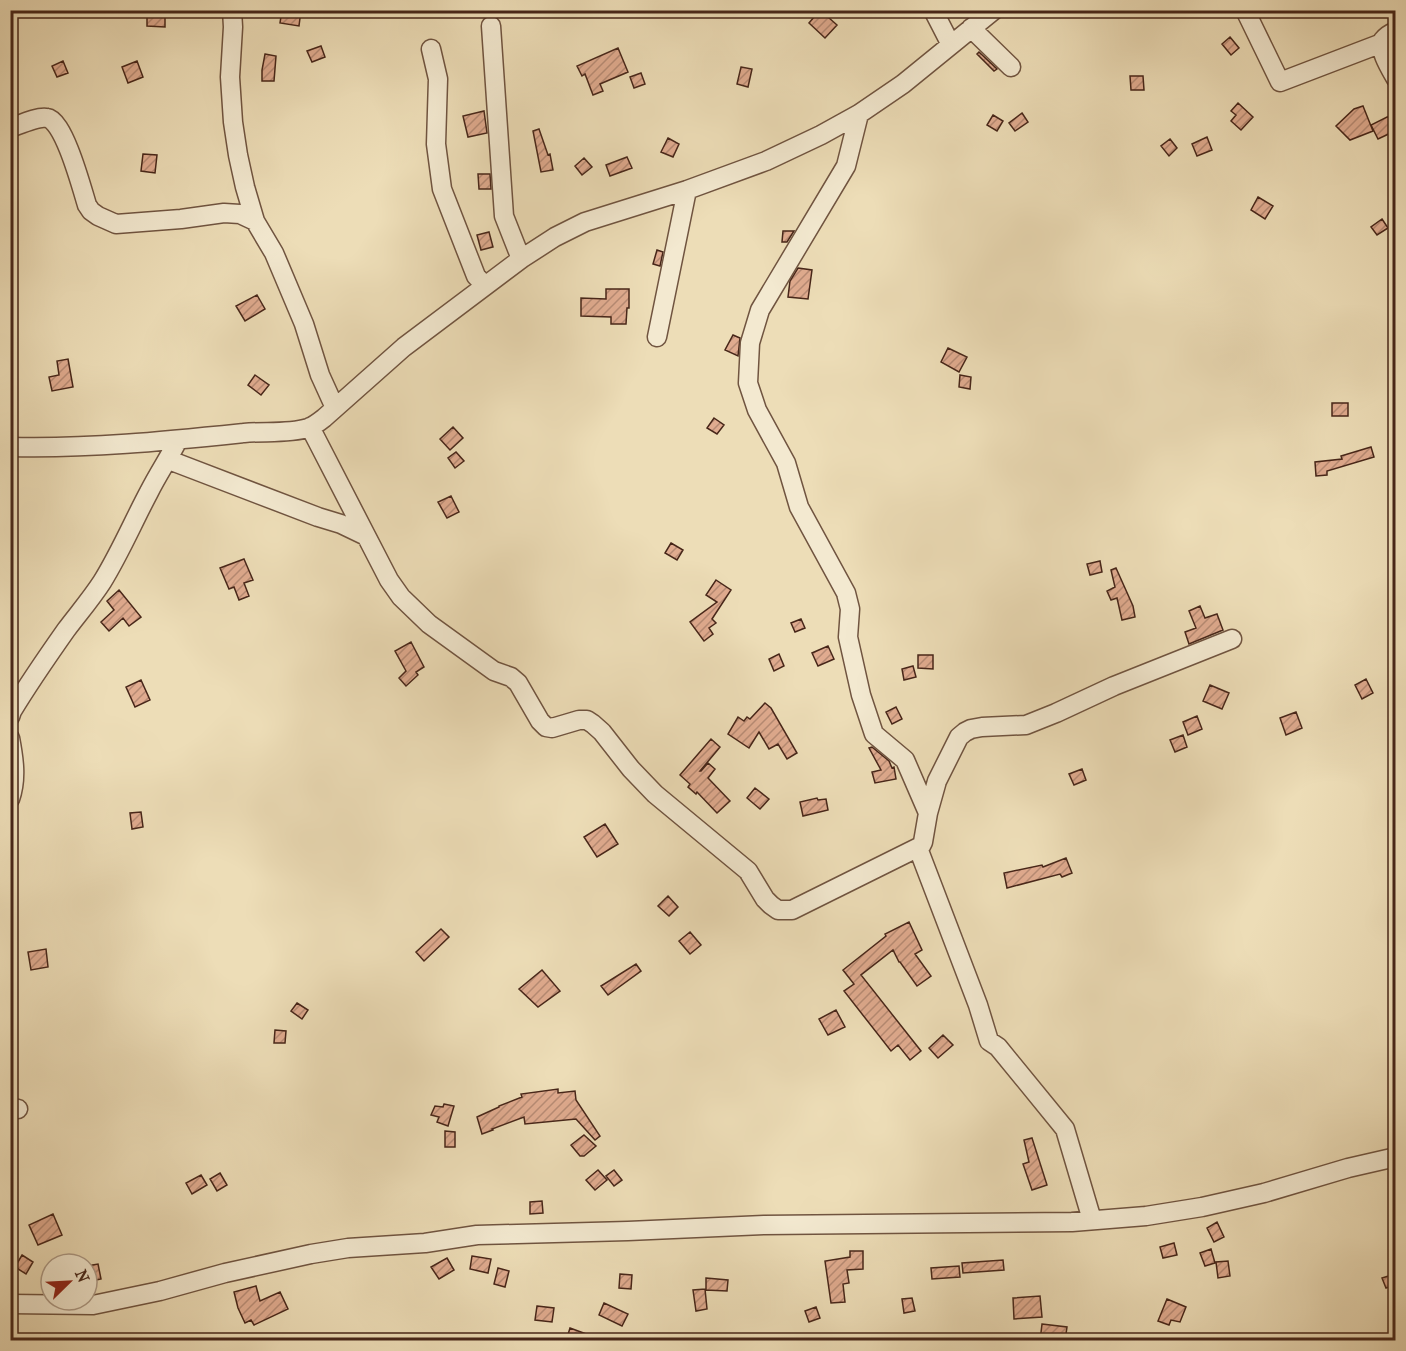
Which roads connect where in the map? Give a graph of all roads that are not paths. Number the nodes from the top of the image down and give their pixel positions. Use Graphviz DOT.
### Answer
graph roads {
  1 [pos="232,10"];
  2 [pos="933,10"];
  3 [pos="994,10"];
  4 [pos="1245,10"];
  5 [pos="491,27"];
  6 [pos="971,28"];
  7 [pos="1389,37"];
  8 [pos="951,45"];
  9 [pos="431,49"];
  10 [pos="1011,67"];
  11 [pos="1395,79"];
  12 [pos="859,114"];
  13 [pos="10,128"];
  14 [pos="687,190"];
  15 [pos="255,221"];
  16 [pos="521,259"];
  17 [pos="485,286"];
  18 [pos="657,337"];
  19 [pos="335,408"];
  20 [pos="310,427"];
  21 [pos="178,440"];
  22 [pos="10,447"];
  23 [pos="169,460"];
  24 [pos="366,536"];
  25 [pos="1233,639"];
  26 [pos="10,717"];
  27 [pos="10,738"];
  28 [pos="10,799"];
  29 [pos="928,813"];
  30 [pos="918,848"];
  31 [pos="1395,1157"];
  32 [pos="1092,1220"];
  33 [pos="10,1305"];
  1 -- 15 [label="street"];
  2 -- 8 [label="street"];
  3 -- 6 [label="street"];
  4 -- 7 [label="street"];
  5 -- 16 [label="street"];
  6 -- 8 [label="street"];
  6 -- 10 [label="street"];
  7 -- 11 [label="street"];
  8 -- 12 [label="street"];
  9 -- 17 [label="street"];
  12 -- 14 [label="street"];
  12 -- 29 [label="street"];
  13 -- 15 [label="street"];
  14 -- 16 [label="street"];
  14 -- 18 [label="street"];
  15 -- 19 [label="street"];
  16 -- 17 [label="street"];
  17 -- 19 [label="street"];
  19 -- 20 [label="street"];
  20 -- 21 [label="street"];
  20 -- 24 [label="street"];
  21 -- 22 [label="street"];
  21 -- 23 [label="street"];
  23 -- 24 [label="street"];
  23 -- 26 [label="street"];
  24 -- 30 [label="street"];
  25 -- 29 [label="street"];
  27 -- 28 [label="street"];
  29 -- 30 [label="street"];
  30 -- 32 [label="street"];
  31 -- 32 [label="street"];
  32 -- 33 [label="street"];
}
